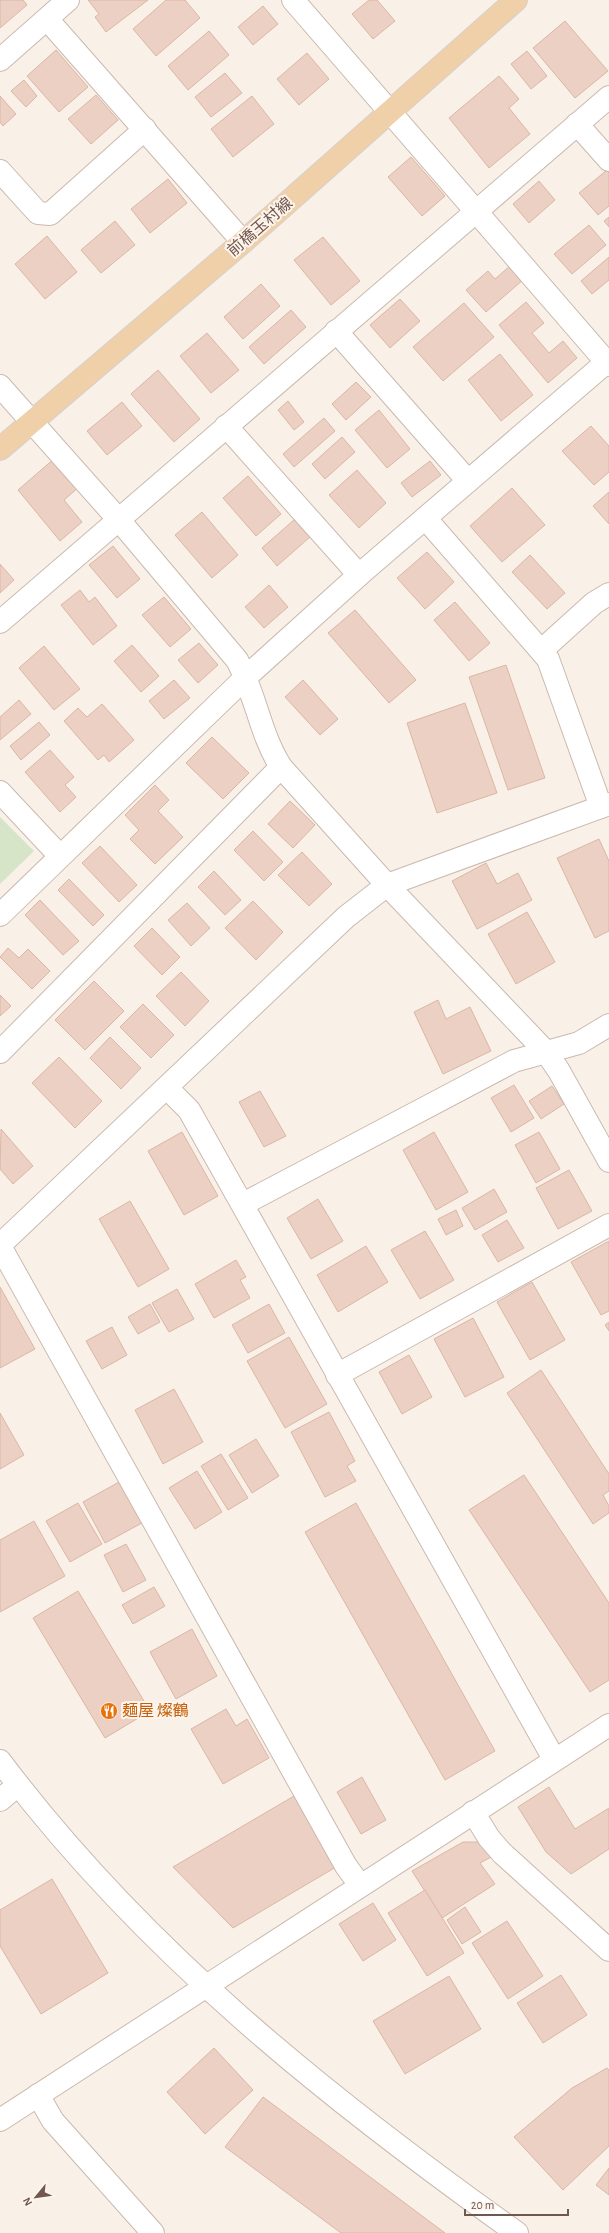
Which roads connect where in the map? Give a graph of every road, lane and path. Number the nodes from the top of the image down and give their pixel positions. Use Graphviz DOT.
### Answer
graph roads {
  1 [pos="293,0"];
  2 [pos="516,0"];
  3 [pos="64,1"];
  4 [pos="47,18"];
  5 [pos="0,60"];
  6 [pos="609,97"];
  7 [pos="390,113"];
  8 [pos="577,124"];
  9 [pos="145,129"];
  10 [pos="609,160"];
  11 [pos="0,171"];
  12 [pos="476,211"];
  13 [pos="243,242"];
  14 [pos="336,331"];
  15 [pos="608,362"];
  16 [pos="0,386"];
  17 [pos="32,422"];
  18 [pos="226,426"];
  19 [pos="0,449"];
  20 [pos="468,481"];
  21 [pos="426,519"];
  22 [pos="119,520"];
  23 [pos="359,575"];
  24 [pos="609,594"];
  25 [pos="0,622"];
  26 [pos="542,650"];
  27 [pos="246,677"];
  28 [pos="281,767"];
  29 [pos="0,792"];
  30 [pos="605,806"];
  31 [pos="60,856"];
  32 [pos="387,885"];
  33 [pos="0,915"];
  34 [pos="609,1025"];
  35 [pos="0,1052"];
  36 [pos="546,1052"];
  37 [pos="167,1088"];
  38 [pos="609,1161"];
  39 [pos="242,1204"];
  40 [pos="609,1225"];
  41 [pos="0,1245"];
  42 [pos="338,1375"];
  43 [pos="609,1725"];
  44 [pos="554,1759"];
  45 [pos="0,1761"];
  46 [pos="18,1784"];
  47 [pos="0,1800"];
  48 [pos="473,1812"];
  49 [pos="360,1885"];
  50 [pos="609,1950"];
  51 [pos="207,1987"];
  52 [pos="38,2095"];
  53 [pos="0,2120"];
  54 [pos="153,2233"];
  55 [pos="517,2233"];
  1 -- 7 [label="street"];
  2 -- 7 [label="main road, 前橋玉村線"];
  3 -- 4 [label="street"];
  4 -- 5 [label="street"];
  4 -- 9 [label="street"];
  6 -- 8 [label="street"];
  7 -- 12 [label="street"];
  7 -- 13 [label="main road, 前橋玉村線"];
  8 -- 10 [label="street"];
  8 -- 12 [label="street"];
  9 -- 11 [label="street"];
  9 -- 13 [label="street"];
  12 -- 14 [label="street"];
  12 -- 15 [label="street"];
  13 -- 17 [label="main road, 前橋玉村線"];
  14 -- 18 [label="street"];
  14 -- 20 [label="street"];
  15 -- 20 [label="street"];
  16 -- 17 [label="street"];
  17 -- 19 [label="main road, 前橋玉村線"];
  17 -- 22 [label="street"];
  18 -- 22 [label="street"];
  18 -- 23 [label="street"];
  20 -- 21 [label="street"];
  21 -- 23 [label="street"];
  21 -- 26 [label="street"];
  22 -- 25 [label="street"];
  22 -- 27 [label="street"];
  23 -- 27 [label="street"];
  24 -- 26 [label="street"];
  26 -- 30 [label="street"];
  27 -- 28 [label="street"];
  27 -- 31 [label="street"];
  28 -- 32 [label="street"];
  28 -- 35 [label="street"];
  29 -- 31 [label="street"];
  30 -- 32 [label="street"];
  31 -- 33 [label="street"];
  32 -- 36 [label="street"];
  32 -- 37 [label="street"];
  34 -- 36 [label="street"];
  36 -- 38 [label="street"];
  36 -- 39 [label="street"];
  37 -- 39 [label="street"];
  37 -- 41 [label="street"];
  39 -- 42 [label="street"];
  40 -- 42 [label="street"];
  41 -- 49 [label="street"];
  42 -- 44 [label="street"];
  43 -- 44 [label="street"];
  44 -- 48 [label="street"];
  45 -- 46 [label="street"];
  46 -- 47 [label="street"];
  46 -- 51 [label="street"];
  48 -- 49 [label="street"];
  48 -- 50 [label="street"];
  49 -- 51 [label="street"];
  51 -- 52 [label="street"];
  51 -- 55 [label="street"];
  52 -- 53 [label="street"];
  52 -- 54 [label="street"];
}
